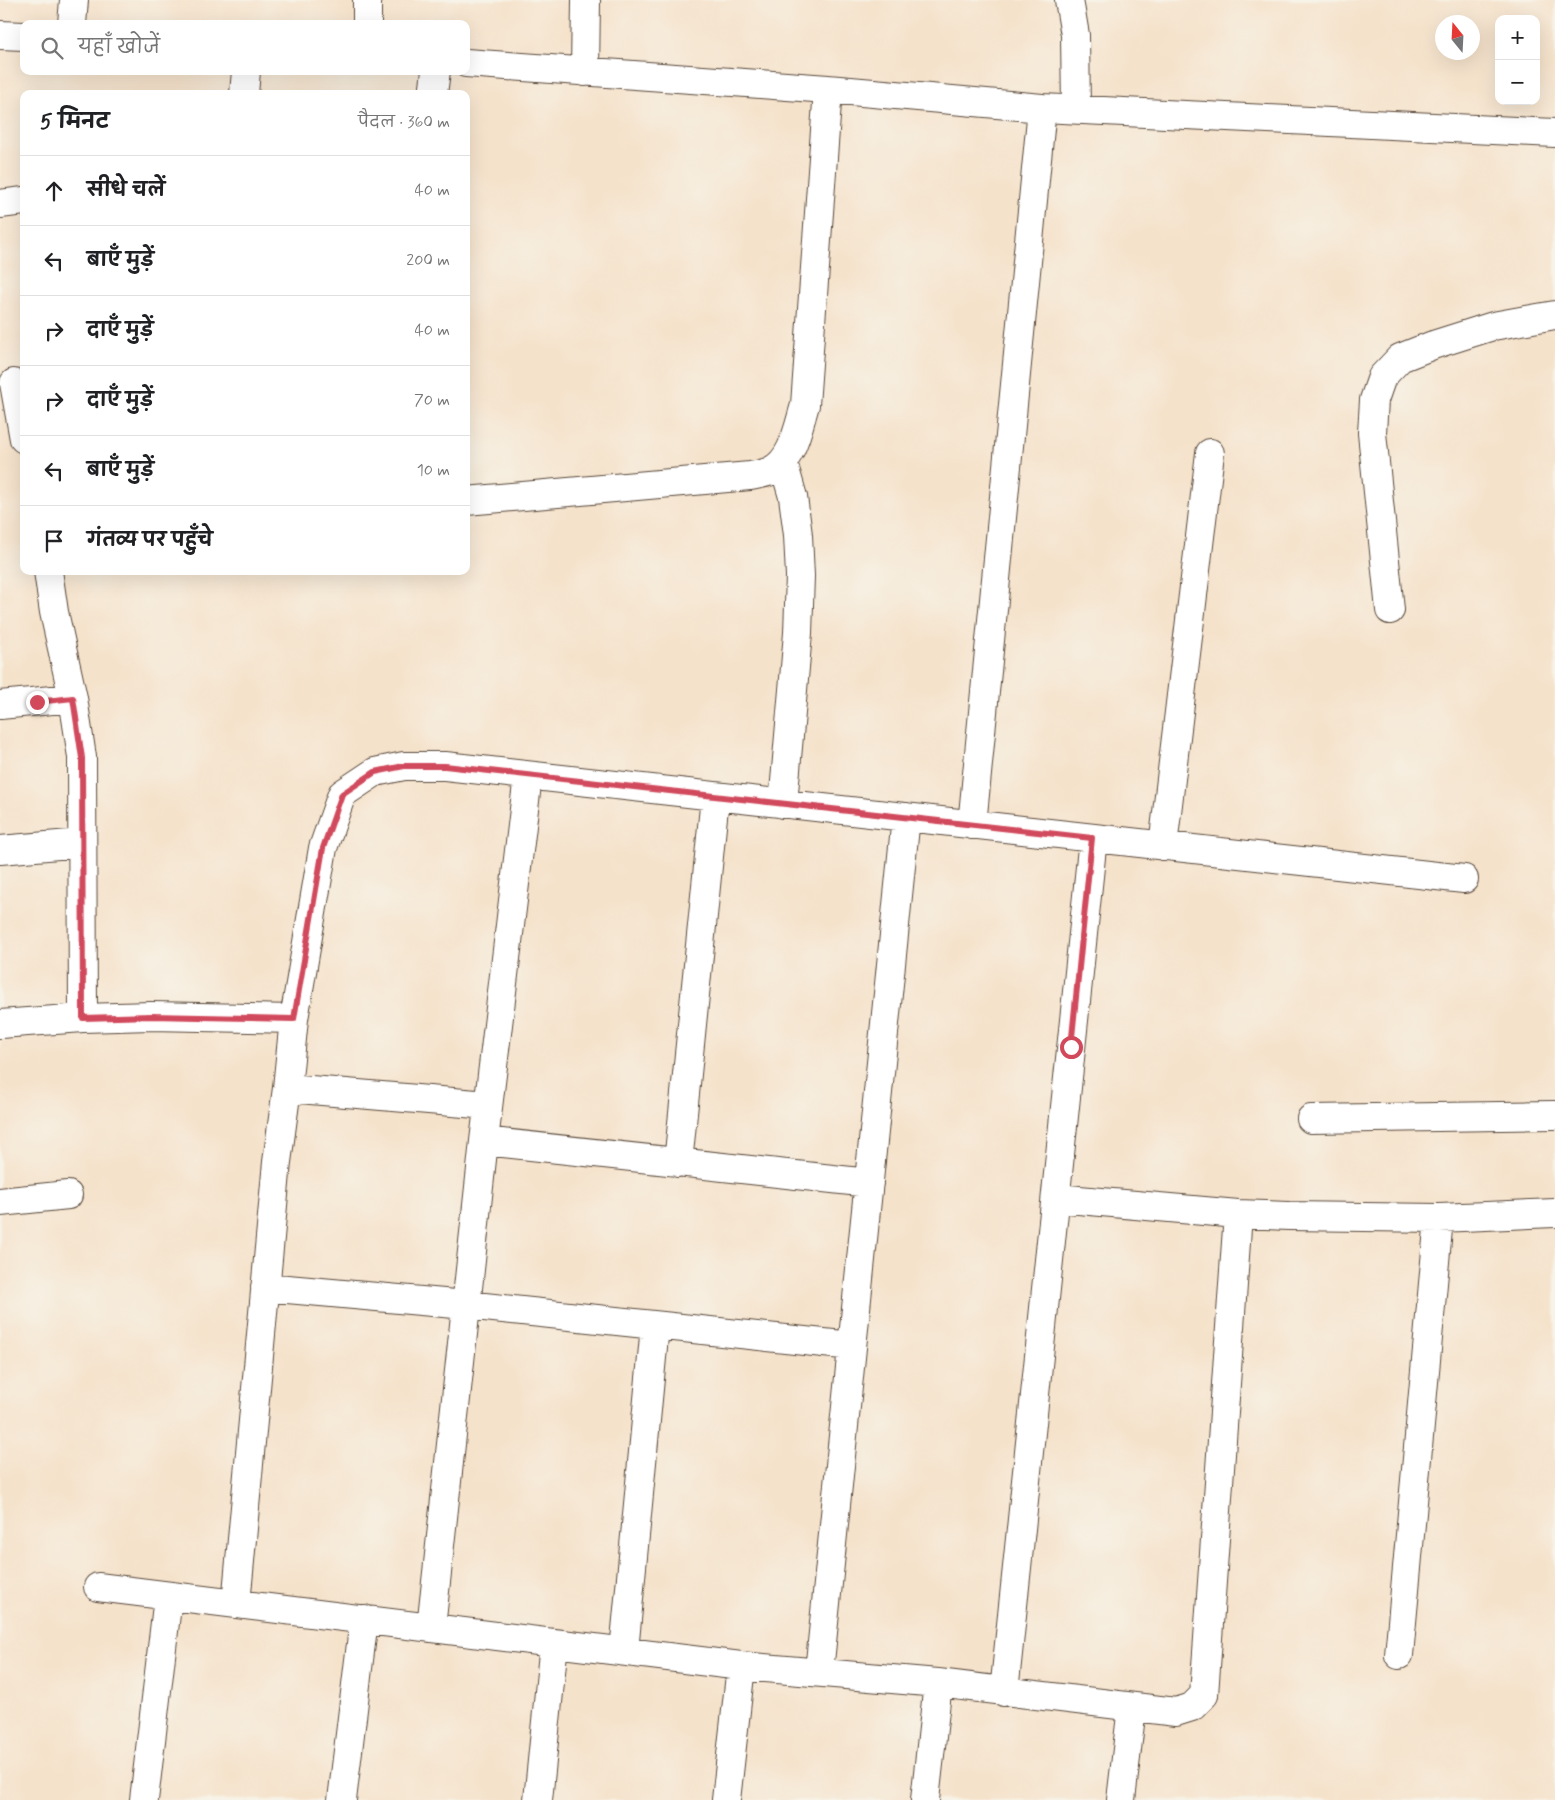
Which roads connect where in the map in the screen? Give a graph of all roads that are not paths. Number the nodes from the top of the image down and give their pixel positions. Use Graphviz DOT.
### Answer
graph roads {
  1 [pos="74,0"];
  2 [pos="367,0"];
  3 [pos="586,0"];
  4 [pos="1069,0"];
  5 [pos="72,20"];
  6 [pos="368,20"];
  7 [pos="0,36"];
  8 [pos="20,36"];
  9 [pos="470,63"];
  10 [pos="585,72"];
  11 [pos="246,75"];
  12 [pos="435,75"];
  13 [pos="828,89"];
  14 [pos="244,90"];
  15 [pos="434,90"];
  16 [pos="1042,108"];
  17 [pos="1076,109"];
  18 [pos="1555,133"];
  19 [pos="20,202"];
  20 [pos="0,204"];
  21 [pos="1555,315"];
  22 [pos="12,383"];
  23 [pos="20,421"];
  24 [pos="1210,452"];
  25 [pos="783,462"];
  26 [pos="470,501"];
  27 [pos="49,575"];
  28 [pos="1390,610"];
  29 [pos="73,698"];
  30 [pos="0,705"];
  31 [pos="528,776"];
  32 [pos="715,797"];
  33 [pos="783,804"];
  34 [pos="906,817"];
  35 [pos="972,824"];
  36 [pos="1092,838"];
  37 [pos="82,843"];
  38 [pos="1163,846"];
  39 [pos="0,850"];
  40 [pos="1464,879"];
  41 [pos="83,1018"];
  42 [pos="294,1019"];
  43 [pos="0,1024"];
  44 [pos="287,1088"];
  45 [pos="488,1105"];
  46 [pos="1555,1114"];
  47 [pos="1311,1119"];
  48 [pos="484,1141"];
  49 [pos="678,1163"];
  50 [pos="869,1183"];
  51 [pos="68,1195"];
  52 [pos="1056,1198"];
  53 [pos="0,1202"];
  54 [pos="1555,1213"];
  55 [pos="1238,1214"];
  56 [pos="1439,1218"];
  57 [pos="265,1287"];
  58 [pos="466,1305"];
  59 [pos="655,1326"];
  60 [pos="852,1346"];
  61 [pos="98,1587"];
  62 [pos="168,1597"];
  63 [pos="236,1604"];
  64 [pos="364,1619"];
  65 [pos="431,1628"];
  66 [pos="554,1643"];
  67 [pos="624,1651"];
  68 [pos="1399,1655"];
  69 [pos="741,1666"];
  70 [pos="819,1672"];
  71 [pos="938,1683"];
  72 [pos="1004,1692"];
  73 [pos="1132,1707"];
  74 [pos="144,1800"];
  75 [pos="342,1800"];
  76 [pos="538,1800"];
  77 [pos="726,1800"];
  78 [pos="925,1800"];
  79 [pos="1121,1800"];
  1 -- 5 [label="street"];
  2 -- 6 [label="street"];
  3 -- 10 [label="street"];
  4 -- 17 [label="street"];
  7 -- 8 [label="street"];
  9 -- 10 [label="street"];
  10 -- 13 [label="street"];
  11 -- 14 [label="street"];
  12 -- 15 [label="street"];
  13 -- 16 [label="street"];
  13 -- 25 [label="street"];
  16 -- 17 [label="street"];
  16 -- 35 [label="street"];
  17 -- 18 [label="street"];
  19 -- 20 [label="street"];
  21 -- 28 [label="street"];
  22 -- 23 [label="street"];
  24 -- 38 [label="street"];
  25 -- 26 [label="street"];
  25 -- 33 [label="street"];
  27 -- 29 [label="street"];
  29 -- 30 [label="street"];
  29 -- 37 [label="street"];
  31 -- 32 [label="street"];
  31 -- 42 [label="street"];
  31 -- 45 [label="street"];
  32 -- 33 [label="street"];
  32 -- 49 [label="street"];
  33 -- 34 [label="street"];
  34 -- 35 [label="street"];
  34 -- 50 [label="street"];
  35 -- 36 [label="street"];
  36 -- 38 [label="street"];
  36 -- 52 [label="street"];
  37 -- 39 [label="street"];
  37 -- 41 [label="street"];
  38 -- 40 [label="street"];
  41 -- 42 [label="street"];
  41 -- 43 [label="street"];
  42 -- 44 [label="street"];
  44 -- 45 [label="street"];
  44 -- 57 [label="street"];
  45 -- 48 [label="street"];
  46 -- 47 [label="street"];
  48 -- 49 [label="street"];
  48 -- 58 [label="street"];
  49 -- 50 [label="street"];
  50 -- 60 [label="street"];
  51 -- 53 [label="street"];
  52 -- 55 [label="street"];
  52 -- 72 [label="street"];
  54 -- 56 [label="street"];
  55 -- 56 [label="street"];
  55 -- 73 [label="street"];
  56 -- 68 [label="street"];
  57 -- 58 [label="street"];
  57 -- 63 [label="street"];
  58 -- 59 [label="street"];
  58 -- 65 [label="street"];
  59 -- 60 [label="street"];
  59 -- 67 [label="street"];
  60 -- 70 [label="street"];
  61 -- 62 [label="street"];
  62 -- 63 [label="street"];
  62 -- 74 [label="street"];
  63 -- 64 [label="street"];
  64 -- 65 [label="street"];
  64 -- 75 [label="street"];
  65 -- 66 [label="street"];
  66 -- 67 [label="street"];
  66 -- 76 [label="street"];
  67 -- 69 [label="street"];
  69 -- 70 [label="street"];
  69 -- 77 [label="street"];
  70 -- 71 [label="street"];
  71 -- 72 [label="street"];
  71 -- 78 [label="street"];
  72 -- 73 [label="street"];
  73 -- 79 [label="street"];
}
